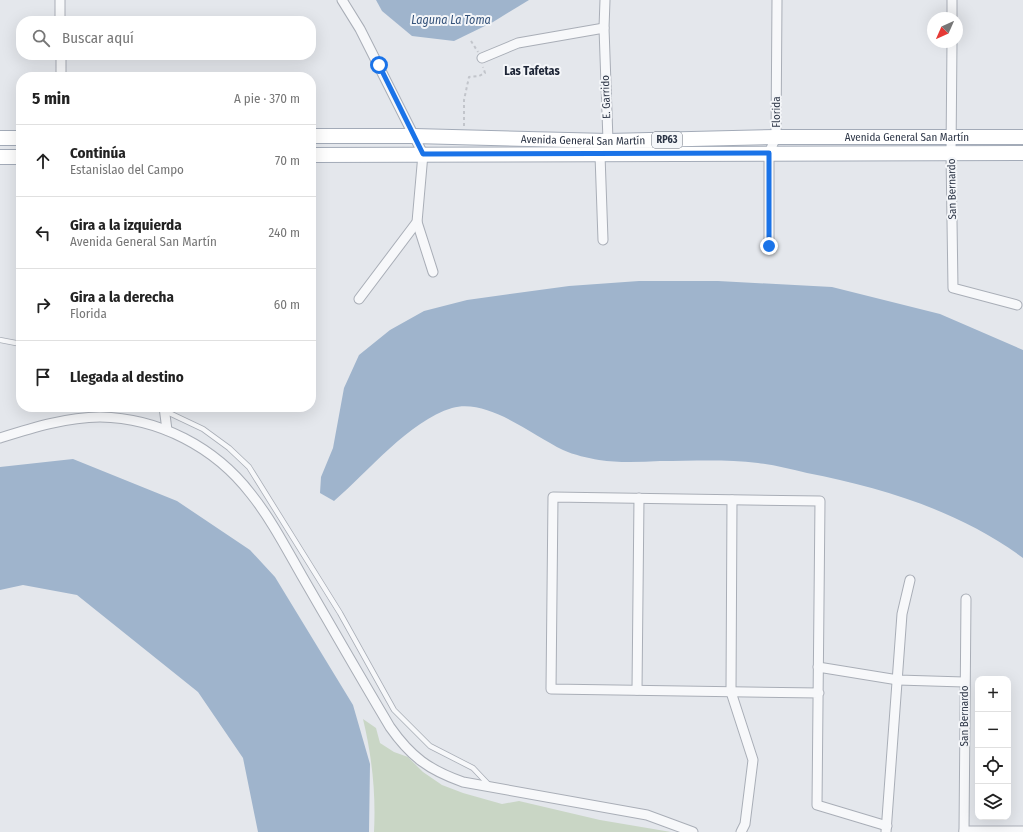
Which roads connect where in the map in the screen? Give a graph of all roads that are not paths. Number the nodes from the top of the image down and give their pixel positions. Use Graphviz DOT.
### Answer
graph roads {
  1 [pos="60,0"];
  2 [pos="342,0"];
  3 [pos="605,0"];
  4 [pos="777,0"];
  5 [pos="952,0"];
  6 [pos="952,12"];
  7 [pos="60,16"];
  8 [pos="604,28"];
  9 [pos="952,48"];
  10 [pos="482,58"];
  11 [pos="61,60"];
  12 [pos="61,72"];
  13 [pos="316,136"];
  14 [pos="414,136"];
  15 [pos="776,137"];
  16 [pos="951,137"];
  17 [pos="1023,137"];
  18 [pos="0,138"];
  19 [pos="16,138"];
  20 [pos="608,141"];
  21 [pos="769,153"];
  22 [pos="1023,153"];
  23 [pos="423,154"];
  24 [pos="951,154"];
  25 [pos="316,155"];
  26 [pos="600,155"];
  27 [pos="0,157"];
  28 [pos="16,157"];
  29 [pos="417,222"];
  30 [pos="603,240"];
  31 [pos="769,246"];
  32 [pos="433,272"];
  33 [pos="359,299"];
  34 [pos="1017,305"];
  35 [pos="0,340"];
  36 [pos="16,343"];
  37 [pos="165,412"];
  38 [pos="171,412"];
  39 [pos="167,430"];
  40 [pos="0,438"];
  41 [pos="639,498"];
  42 [pos="732,500"];
  43 [pos="910,580"];
  44 [pos="966,599"];
  45 [pos="818,667"];
  46 [pos="898,680"];
  47 [pos="964,682"];
  48 [pos="637,690"];
  49 [pos="731,692"];
  50 [pos="818,693"];
  51 [pos="492,787"];
  52 [pos="886,829"];
  53 [pos="1023,831"];
  54 [pos="693,832"];
  55 [pos="741,832"];
  56 [pos="964,832"];
  1 -- 7 [label="street"];
  2 -- 14 [label="street"];
  3 -- 8 [label="street, E. Garrido"];
  4 -- 15 [label="street, Florida"];
  5 -- 6 [label="street"];
  8 -- 10 [label="street"];
  8 -- 20 [label="street, E. Garrido"];
  9 -- 16 [label="street, San Bernardo"];
  11 -- 12 [label="street"];
  13 -- 14 [label="main road, Avenida General San Martín / RP63"];
  14 -- 20 [label="main road, Avenida General San Martín / RP63"];
  14 -- 23 [label="street"];
  15 -- 16 [label="main road, Avenida General San Martín / RP63"];
  15 -- 20 [label="main road, Avenida General San Martín / RP63"];
  15 -- 21 [label="street, Florida"];
  16 -- 17 [label="main road, Avenida General San Martín / RP63"];
  16 -- 24 [label="street, San Bernardo"];
  18 -- 19 [label="main road"];
  20 -- 26 [label="street"];
  21 -- 24 [label="main road, Avenida General San Martín / RP63"];
  21 -- 26 [label="main road, Avenida General San Martín / RP63"];
  21 -- 31 [label="street, Florida"];
  22 -- 24 [label="main road, Avenida General San Martín / RP63"];
  23 -- 25 [label="main road, Avenida General San Martín / RP63"];
  23 -- 26 [label="main road, Avenida General San Martín / RP63"];
  23 -- 29 [label="street"];
  24 -- 34 [label="street, San Bernardo"];
  26 -- 30 [label="street"];
  27 -- 28 [label="main road"];
  29 -- 32 [label="street"];
  29 -- 33 [label="street"];
  35 -- 36 [label="lane"];
  37 -- 39 [label="street"];
  38 -- 51 [label="lane"];
  39 -- 40 [label="street"];
  39 -- 51 [label="street"];
  41 -- 42 [label="street"];
  41 -- 48 [label="street"];
  41 -- 48 [label="street"];
  42 -- 45 [label="street"];
  42 -- 49 [label="street"];
  43 -- 46 [label="street"];
  44 -- 47 [label="street, San Bernardo"];
  45 -- 46 [label="street"];
  45 -- 50 [label="street"];
  46 -- 47 [label="street"];
  46 -- 52 [label="street"];
  47 -- 56 [label="street, San Bernardo"];
  48 -- 49 [label="street"];
  49 -- 50 [label="street"];
  49 -- 55 [label="street"];
  50 -- 52 [label="street"];
  51 -- 54 [label="street"];
  53 -- 56 [label="street"];
}
